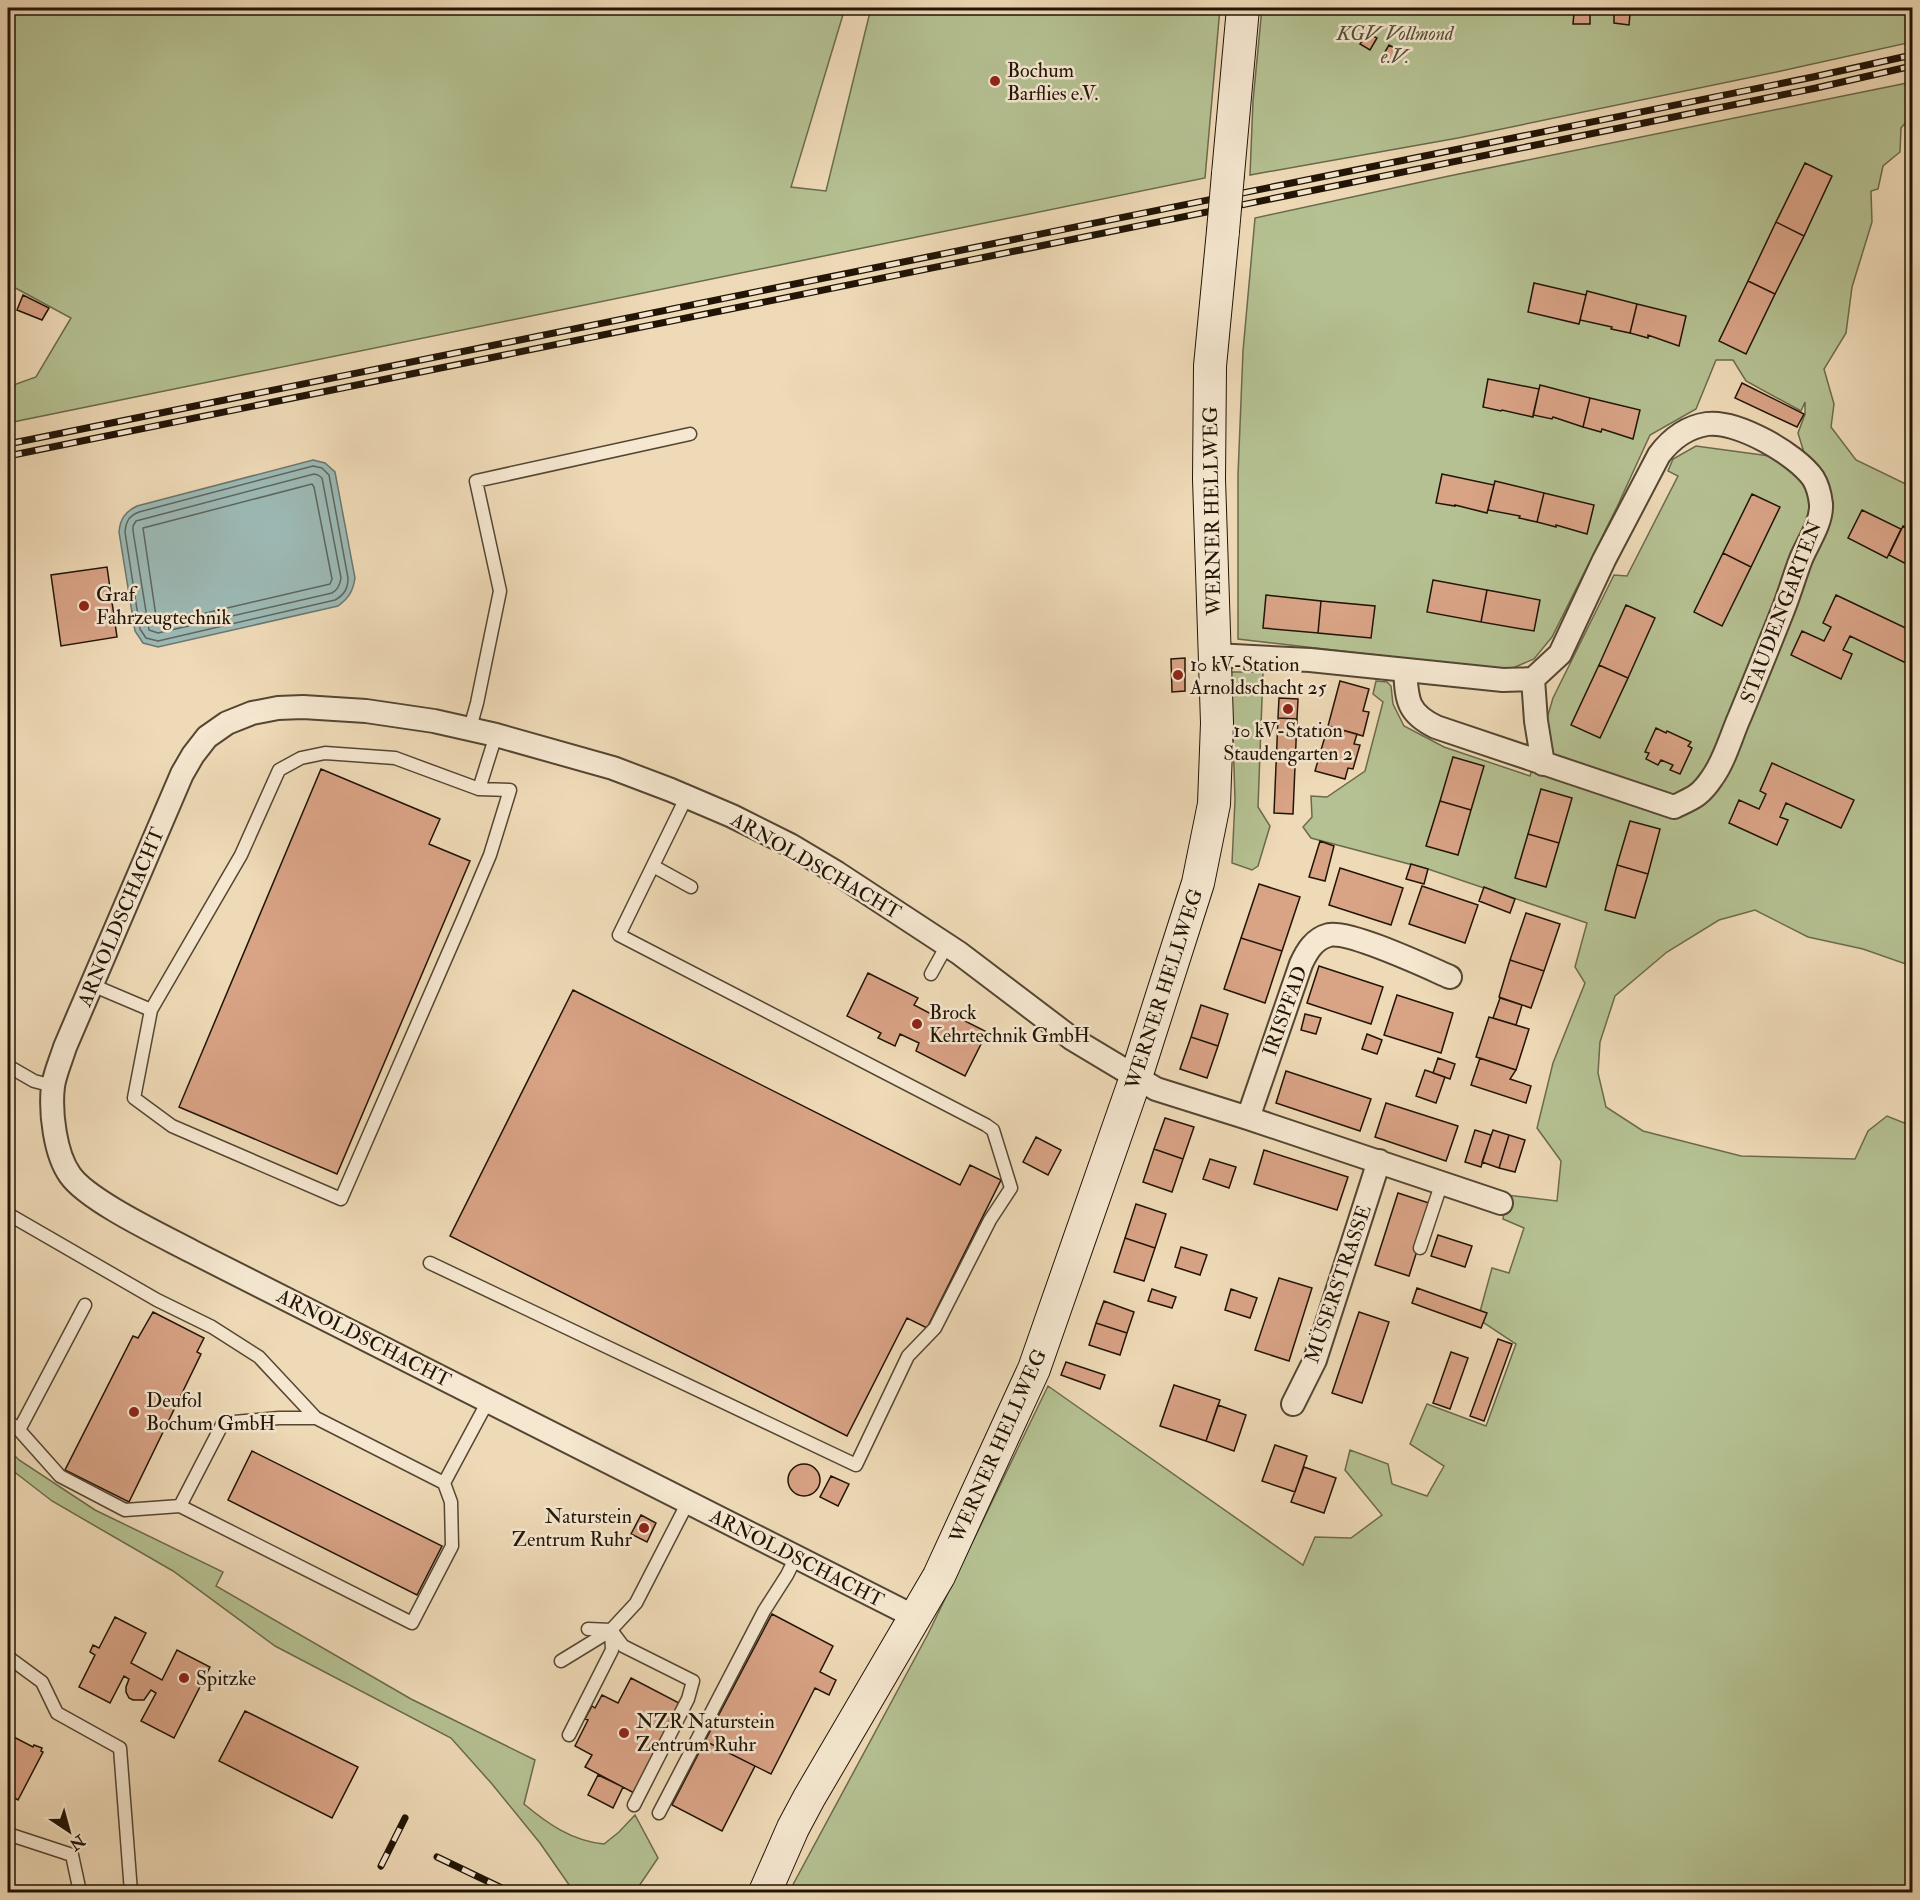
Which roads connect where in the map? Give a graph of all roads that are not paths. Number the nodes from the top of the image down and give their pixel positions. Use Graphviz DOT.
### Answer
graph roads {
  1 [pos="1243,8"];
  2 [pos="690,434"];
  3 [pos="1215,655"];
  4 [pos="1405,670"];
  5 [pos="1533,679"];
  6 [pos="470,728"];
  7 [pos="496,735"];
  8 [pos="1543,764"];
  9 [pos="479,789"];
  10 [pos="687,796"];
  11 [pos="653,866"];
  12 [pos="691,887"];
  13 [pos="947,945"];
  14 [pos="931,975"];
  15 [pos="1450,977"];
  16 [pos="92,985"];
  17 [pos="151,1010"];
  18 [pos="8,1066"];
  19 [pos="1136,1077"];
  20 [pos="53,1086"];
  21 [pos="1248,1118"];
  22 [pos="1379,1161"];
  23 [pos="1442,1182"];
  24 [pos="1501,1203"];
  25 [pos="8,1214"];
  26 [pos="1420,1248"];
  27 [pos="430,1263"];
  28 [pos="85,1305"];
  29 [pos="488,1401"];
  30 [pos="1293,1404"];
  31 [pos="316,1418"];
  32 [pos="8,1421"];
  33 [pos="19,1430"];
  34 [pos="444,1483"];
  35 [pos="688,1502"];
  36 [pos="180,1506"];
  37 [pos="796,1557"];
  38 [pos="915,1617"];
  39 [pos="588,1629"];
  40 [pos="612,1630"];
  41 [pos="8,1657"];
  42 [pos="561,1661"];
  43 [pos="569,1734"];
  44 [pos="634,1805"];
  45 [pos="659,1813"];
  46 [pos="8,1834"];
  47 [pos="80,1893"];
  48 [pos="131,1893"];
  49 [pos="765,1893"];
  1 -- 3 [label="main road, WERNER HELLWEG, bridge"];
  2 -- 6 [label="lane"];
  3 -- 4 [label="street"];
  3 -- 19 [label="main road, WERNER HELLWEG"];
  4 -- 5 [label="street"];
  4 -- 8 [label="street, STAUDENGARTEN"];
  5 -- 8 [label="street"];
  5 -- 8 [label="street, STAUDENGARTEN"];
  6 -- 7 [label="street, ARNOLDSCHACHT"];
  6 -- 16 [label="street, ARNOLDSCHACHT"];
  7 -- 9 [label="lane"];
  7 -- 10 [label="street, ARNOLDSCHACHT"];
  9 -- 17 [label="lane"];
  9 -- 17 [label="lane"];
  10 -- 11 [label="lane"];
  10 -- 13 [label="street, ARNOLDSCHACHT"];
  11 -- 12 [label="lane"];
  11 -- 27 [label="lane"];
  13 -- 14 [label="lane"];
  13 -- 19 [label="street, ARNOLDSCHACHT"];
  15 -- 21 [label="street, IRISPFAD"];
  16 -- 17 [label="lane"];
  16 -- 20 [label="street, ARNOLDSCHACHT"];
  18 -- 20 [label="lane"];
  19 -- 21 [label="street"];
  19 -- 38 [label="main road, WERNER HELLWEG"];
  20 -- 29 [label="street, ARNOLDSCHACHT"];
  21 -- 22 [label="street"];
  22 -- 23 [label="street"];
  22 -- 30 [label="street, MÜSERSTRASSE"];
  23 -- 24 [label="street"];
  23 -- 26 [label="lane"];
  25 -- 31 [label="lane"];
  28 -- 33 [label="lane"];
  29 -- 34 [label="lane"];
  29 -- 35 [label="street, ARNOLDSCHACHT"];
  31 -- 34 [label="lane"];
  31 -- 36 [label="lane"];
  32 -- 33 [label="lane"];
  33 -- 36 [label="lane"];
  34 -- 36 [label="lane"];
  35 -- 37 [label="street, ARNOLDSCHACHT"];
  35 -- 40 [label="lane"];
  37 -- 38 [label="street, ARNOLDSCHACHT"];
  37 -- 45 [label="lane"];
  38 -- 49 [label="main road, WERNER HELLWEG"];
  39 -- 40 [label="lane"];
  40 -- 42 [label="lane"];
  40 -- 43 [label="lane"];
  40 -- 44 [label="lane"];
  41 -- 48 [label="lane"];
  46 -- 47 [label="lane"];
}
